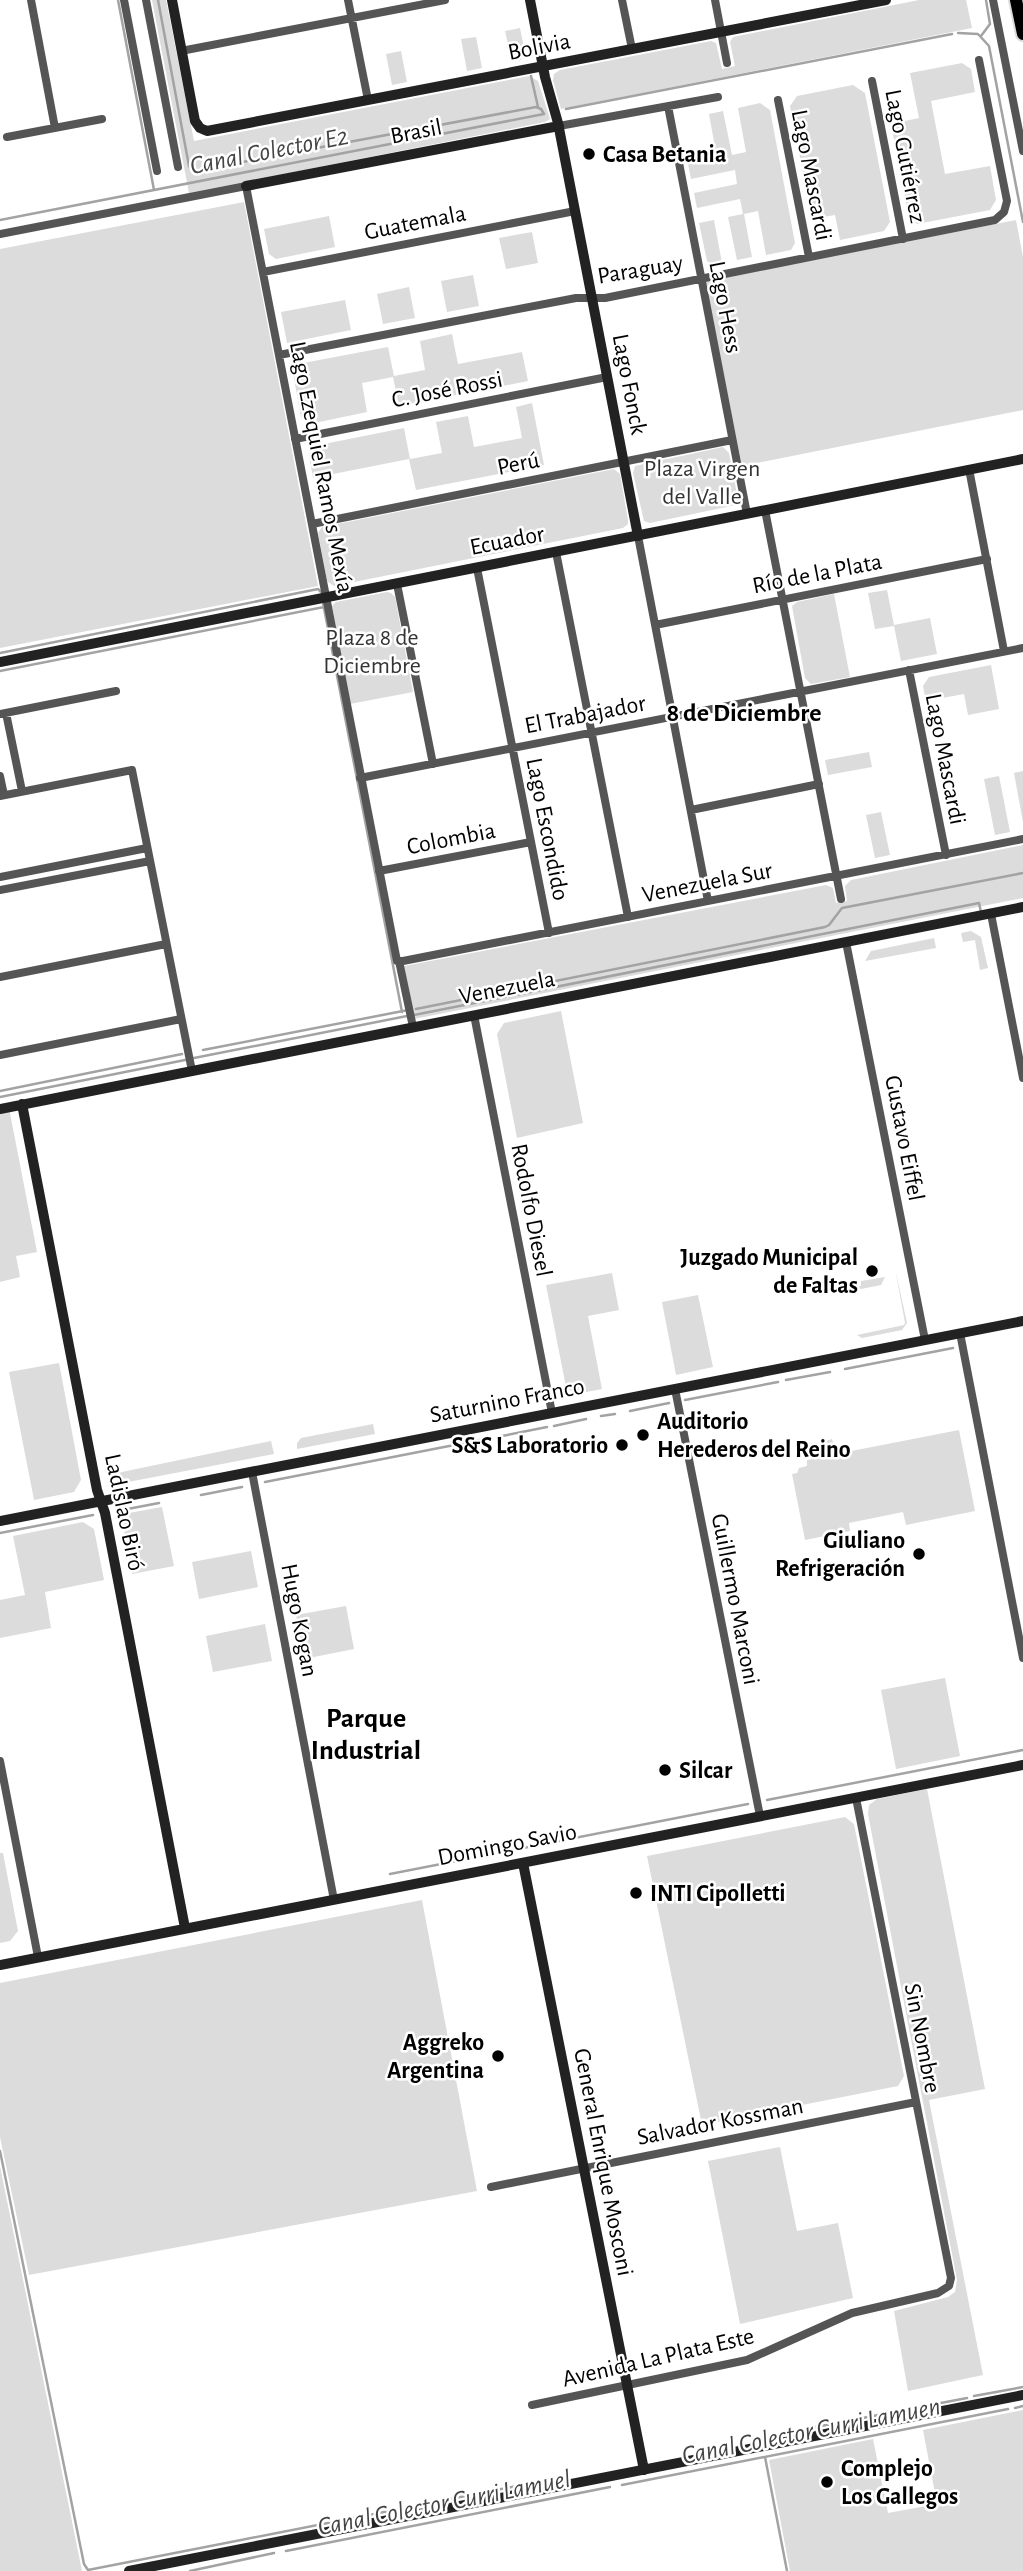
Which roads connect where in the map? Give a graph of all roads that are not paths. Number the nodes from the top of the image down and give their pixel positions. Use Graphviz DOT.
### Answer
graph roads {
  1 [pos="31,0"];
  2 [pos="124,0"];
  3 [pos="146,0"];
  4 [pos="172,0"];
  5 [pos="348,0"];
  6 [pos="445,0"];
  7 [pos="530,0"];
  8 [pos="622,0"];
  9 [pos="715,0"];
  10 [pos="886,0"];
  11 [pos="993,0"];
  12 [pos="1016,0"];
  13 [pos="352,18"];
  14 [pos="721,32"];
  15 [pos="1023,34"];
  16 [pos="632,49"];
  17 [pos="181,51"];
  18 [pos="979,60"];
  19 [pos="727,63"];
  20 [pos="543,66"];
  21 [pos="872,81"];
  22 [pos="718,97"];
  23 [pos="368,100"];
  24 [pos="778,100"];
  25 [pos="668,106"];
  26 [pos="102,119"];
  27 [pos="559,126"];
  28 [pos="55,128"];
  29 [pos="8,137"];
  30 [pos="1023,151"];
  31 [pos="178,167"];
  32 [pos="157,171"];
  33 [pos="246,186"];
  34 [pos="575,211"];
  35 [pos="0,234"];
  36 [pos="903,239"];
  37 [pos="809,257"];
  38 [pos="263,272"];
  39 [pos="701,279"];
  40 [pos="592,298"];
  41 [pos="279,355"];
  42 [pos="607,377"];
  43 [pos="295,439"];
  44 [pos="732,440"];
  45 [pos="1023,459"];
  46 [pos="624,461"];
  47 [pos="969,470"];
  48 [pos="765,510"];
  49 [pos="747,514"];
  50 [pos="312,524"];
  51 [pos="638,536"];
  52 [pos="556,552"];
  53 [pos="987,559"];
  54 [pos="477,568"];
  55 [pos="397,584"];
  56 [pos="326,598"];
  57 [pos="783,600"];
  58 [pos="655,625"];
  59 [pos="1023,648"];
  60 [pos="1004,651"];
  61 [pos="0,662"];
  62 [pos="909,670"];
  63 [pos="116,691"];
  64 [pos="801,691"];
  65 [pos="3,714"];
  66 [pos="673,716"];
  67 [pos="592,732"];
  68 [pos="513,748"];
  69 [pos="433,764"];
  70 [pos="0,776"];
  71 [pos="360,778"];
  72 [pos="819,784"];
  73 [pos="22,791"];
  74 [pos="2,795"];
  75 [pos="691,810"];
  76 [pos="1023,839"];
  77 [pos="531,842"];
  78 [pos="147,848"];
  79 [pos="946,855"];
  80 [pos="150,861"];
  81 [pos="379,871"];
  82 [pos="837,876"];
  83 [pos="0,877"];
  84 [pos="0,890"];
  85 [pos="841,899"];
  86 [pos="708,901"];
  87 [pos="1023,907"];
  88 [pos="991,914"];
  89 [pos="628,917"];
  90 [pos="549,933"];
  91 [pos="846,942"];
  92 [pos="166,944"];
  93 [pos="398,961"];
  94 [pos="0,977"];
  95 [pos="474,1015"];
  96 [pos="181,1019"];
  97 [pos="413,1027"];
  98 [pos="0,1055"];
  99 [pos="192,1071"];
  100 [pos="1023,1078"];
  101 [pos="22,1104"];
  102 [pos="0,1109"];
  103 [pos="1023,1321"];
  104 [pos="960,1334"];
  105 [pos="925,1340"];
  106 [pos="675,1389"];
  107 [pos="552,1413"];
  108 [pos="252,1472"];
  109 [pos="101,1501"];
  110 [pos="0,1521"];
  111 [pos="1023,1658"];
  112 [pos="0,1761"];
  113 [pos="1023,1765"];
  114 [pos="856,1798"];
  115 [pos="760,1816"];
  116 [pos="523,1863"];
  117 [pos="334,1900"];
  118 [pos="186,1928"];
  119 [pos="38,1957"];
  120 [pos="0,1965"];
  121 [pos="916,2102"];
  122 [pos="584,2168"];
  123 [pos="491,2187"];
  124 [pos="949,2286"];
  125 [pos="627,2386"];
  126 [pos="1023,2395"];
  127 [pos="531,2405"];
  128 [pos="644,2470"];
  129 [pos="129,2571"];
  1 -- 28 [label="street"];
  2 -- 32 [label="street"];
  3 -- 31 [label="street"];
  4 -- 17 [label="street"];
  5 -- 13 [label="street"];
  6 -- 13 [label="street"];
  7 -- 20 [label="street, Lago Fonck"];
  8 -- 16 [label="street"];
  9 -- 14 [label="street"];
  10 -- 14 [label="street, Bolivia"];
  11 -- 30 [label="street"];
  12 -- 15 [label="main road"];
  13 -- 17 [label="street"];
  13 -- 23 [label="street"];
  14 -- 16 [label="street, Bolivia"];
  14 -- 19 [label="street"];
  16 -- 20 [label="street, Bolivia"];
  17 -- 23 [label="street, Bolivia"];
  18 -- 36 [label="street, Paraguay"];
  20 -- 23 [label="street, Bolivia"];
  20 -- 27 [label="street, Lago Fonck"];
  21 -- 36 [label="street, Lago Gutiérrez"];
  22 -- 25 [label="street, Brasil"];
  24 -- 37 [label="street, Lago Mascardi"];
  25 -- 27 [label="street, Brasil"];
  25 -- 39 [label="street, Lago Hess"];
  26 -- 28 [label="street"];
  27 -- 33 [label="street, Brasil"];
  27 -- 34 [label="street, Lago Fonck"];
  28 -- 29 [label="street"];
  33 -- 35 [label="street, Brasil"];
  33 -- 38 [label="street, Lago Ezequiel Ramos Mexía"];
  34 -- 38 [label="street, Guatemala"];
  34 -- 40 [label="street, Lago Fonck"];
  36 -- 37 [label="street, Paraguay"];
  37 -- 39 [label="street, Paraguay"];
  38 -- 41 [label="street, Lago Ezequiel Ramos Mexía"];
  39 -- 40 [label="street, Paraguay"];
  39 -- 44 [label="street, Lago Hess"];
  40 -- 41 [label="street, Paraguay"];
  40 -- 42 [label="street, Lago Fonck"];
  41 -- 43 [label="street, Lago Ezequiel Ramos Mexía"];
  42 -- 43 [label="street, C. José Rossi"];
  42 -- 46 [label="street, Lago Fonck"];
  43 -- 50 [label="street, Lago Ezequiel Ramos Mexía"];
  44 -- 46 [label="street, Perú"];
  44 -- 49 [label="street, Lago Hess"];
  45 -- 47 [label="street, Ecuador"];
  46 -- 50 [label="street, Perú"];
  46 -- 51 [label="street, Lago Fonck"];
  47 -- 48 [label="street, Ecuador"];
  47 -- 53 [label="street"];
  48 -- 49 [label="street, Ecuador"];
  48 -- 57 [label="street"];
  49 -- 51 [label="street, Ecuador"];
  50 -- 56 [label="street, Lago Ezequiel Ramos Mexía"];
  51 -- 52 [label="street, Ecuador"];
  51 -- 58 [label="street, Lago Fonck"];
  52 -- 54 [label="street, Ecuador"];
  52 -- 67 [label="street"];
  53 -- 57 [label="street, Río de la Plata"];
  53 -- 60 [label="street"];
  54 -- 55 [label="street, Ecuador"];
  54 -- 68 [label="street, Lago Escondido"];
  55 -- 56 [label="street, Ecuador"];
  55 -- 69 [label="street"];
  56 -- 61 [label="street, Ecuador"];
  56 -- 71 [label="street, Lago Ezequiel Ramos Mexía"];
  57 -- 58 [label="street, Río de la Plata"];
  57 -- 64 [label="street"];
  58 -- 66 [label="street, Lago Fonck"];
  59 -- 60 [label="street, El Trabajador"];
  60 -- 62 [label="street, El Trabajador"];
  62 -- 64 [label="street, El Trabajador"];
  62 -- 79 [label="street, Lago Mascardi"];
  63 -- 65 [label="street"];
  64 -- 66 [label="street, El Trabajador"];
  64 -- 72 [label="street"];
  65 -- 73 [label="street"];
  66 -- 67 [label="street, El Trabajador"];
  66 -- 75 [label="street, Lago Fonck"];
  67 -- 68 [label="street, El Trabajador"];
  67 -- 89 [label="street"];
  68 -- 69 [label="street, El Trabajador"];
  68 -- 77 [label="street, Lago Escondido"];
  69 -- 71 [label="street, El Trabajador"];
  70 -- 74 [label="street"];
  71 -- 81 [label="street, Lago Ezequiel Ramos Mexía"];
  72 -- 75 [label="street"];
  72 -- 82 [label="street"];
  73 -- 74 [label="street"];
  73 -- 78 [label="street"];
  75 -- 86 [label="street, Lago Fonck"];
  76 -- 79 [label="street, Venezuela Sur"];
  77 -- 81 [label="street, Colombia"];
  77 -- 90 [label="street, Lago Escondido"];
  78 -- 80 [label="street"];
  78 -- 83 [label="street"];
  79 -- 82 [label="street, Venezuela Sur"];
  80 -- 84 [label="street"];
  80 -- 92 [label="street"];
  81 -- 93 [label="street, Lago Ezequiel Ramos Mexía"];
  82 -- 85 [label="street"];
  82 -- 86 [label="street, Venezuela Sur"];
  86 -- 89 [label="street, Venezuela Sur"];
  87 -- 88 [label="street, Venezuela"];
  88 -- 91 [label="street, Venezuela"];
  88 -- 100 [label="street"];
  89 -- 90 [label="street, Venezuela Sur"];
  90 -- 93 [label="street, Venezuela Sur"];
  91 -- 95 [label="street, Venezuela"];
  91 -- 105 [label="street, Gustavo Eiffel"];
  92 -- 94 [label="street"];
  92 -- 96 [label="street"];
  93 -- 97 [label="street, Lago Ezequiel Ramos Mexía"];
  95 -- 97 [label="street, Venezuela"];
  95 -- 107 [label="street, Rodolfo Diesel"];
  96 -- 98 [label="street"];
  96 -- 99 [label="street"];
  97 -- 99 [label="street, Venezuela"];
  99 -- 101 [label="street, Venezuela"];
  101 -- 102 [label="street, Venezuela"];
  101 -- 109 [label="street, Ladislao Biró"];
  103 -- 104 [label="street, Saturnino Franco"];
  104 -- 105 [label="street, Saturnino Franco"];
  104 -- 111 [label="street"];
  105 -- 106 [label="street, Saturnino Franco"];
  106 -- 107 [label="street, Saturnino Franco"];
  106 -- 115 [label="street, Guillermo Marconi"];
  107 -- 108 [label="street, Saturnino Franco"];
  108 -- 109 [label="street, Saturnino Franco"];
  108 -- 117 [label="street, Hugo Kogan"];
  109 -- 110 [label="street, Saturnino Franco"];
  109 -- 118 [label="street, Ladislao Biró"];
  112 -- 119 [label="street"];
  113 -- 114 [label="street, Domingo Savio"];
  114 -- 115 [label="street, Domingo Savio"];
  114 -- 121 [label="street, Sin Nombre"];
  115 -- 116 [label="street, Domingo Savio"];
  116 -- 117 [label="street, Domingo Savio"];
  116 -- 122 [label="street, General Enrique Mosconi"];
  117 -- 118 [label="street, Domingo Savio"];
  118 -- 119 [label="street, Domingo Savio"];
  119 -- 120 [label="street, Domingo Savio"];
  121 -- 122 [label="street, Salvador Kossman"];
  121 -- 124 [label="street, Sin Nombre"];
  122 -- 123 [label="street, Salvador Kossman"];
  122 -- 125 [label="street, General Enrique Mosconi"];
  124 -- 125 [label="street, Avenida La Plata Este"];
  125 -- 127 [label="street, Avenida La Plata Este"];
  125 -- 128 [label="street, General Enrique Mosconi"];
  126 -- 128 [label="street"];
  128 -- 129 [label="street"];
}
